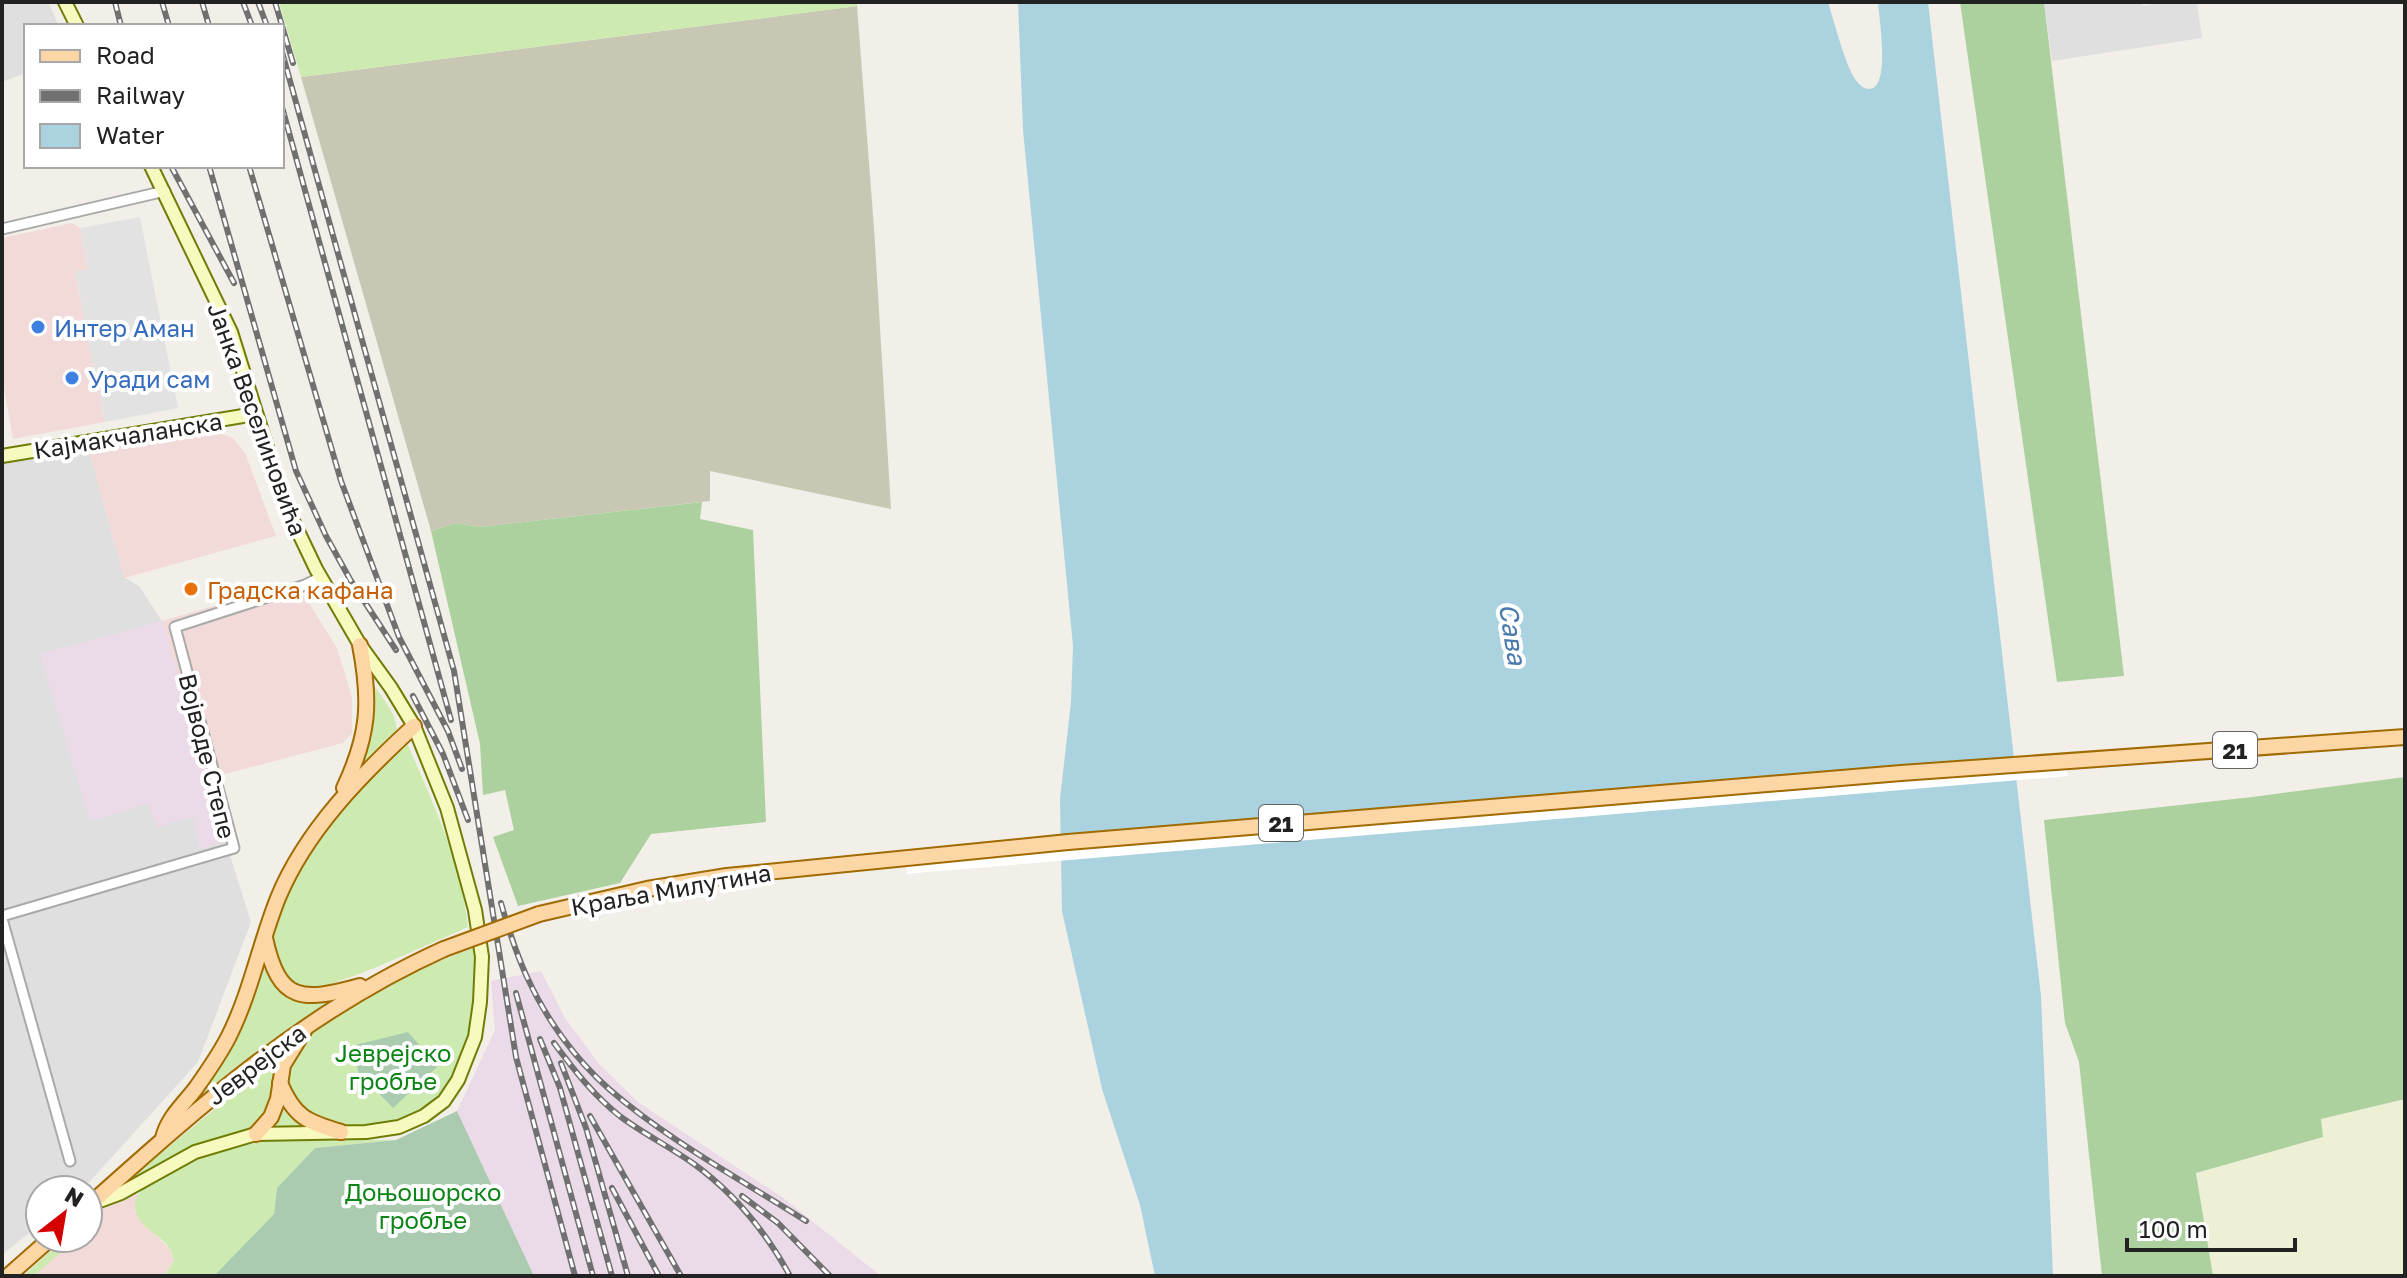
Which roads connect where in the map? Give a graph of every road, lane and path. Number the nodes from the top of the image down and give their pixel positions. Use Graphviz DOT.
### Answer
graph roads {
  1 [pos="65,2"];
  2 [pos="76,24"];
  3 [pos="152,168"];
  4 [pos="165,191"];
  5 [pos="2,229"];
  6 [pos="255,414"];
  7 [pos="2,456"];
  8 [pos="321,577"];
  9 [pos="360,645"];
  10 [pos="414,726"];
  11 [pos="2405,737"];
  12 [pos="335,806"];
  13 [pos="2,917"];
  14 [pos="264,935"];
  15 [pos="444,949"];
  16 [pos="379,980"];
  17 [pos="312,1021"];
  18 [pos="280,1082"];
  19 [pos="341,1132"];
  20 [pos="256,1134"];
  21 [pos="163,1138"];
  22 [pos="70,1161"];
  23 [pos="104,1191"];
  24 [pos="104,1199"];
  25 [pos="33,1254"];
  26 [pos="8,1276"];
  1 -- 2 [label="main road"];
  3 -- 4 [label="main road, Јанка Веселиновића"];
  4 -- 5 [label="street"];
  4 -- 6 [label="main road, Јанка Веселиновића"];
  6 -- 7 [label="main road, Кајмакчаланска"];
  6 -- 8 [label="main road, Јанка Веселиновића"];
  8 -- 9 [label="main road, Јанка Веселиновића"];
  8 -- 13 [label="street, Војводе Степе"];
  9 -- 10 [label="main road, Јанка Веселиновића"];
  9 -- 12 [label="main road"];
  10 -- 12 [label="main road"];
  10 -- 19 [label="main road, Јанка Веселиновића"];
  11 -- 15 [label="main road, Краља Милутина / 21, bridge"];
  12 -- 14 [label="main road"];
  13 -- 22 [label="street"];
  14 -- 16 [label="main road"];
  14 -- 21 [label="main road"];
  15 -- 16 [label="main road, Јеврејска / 21"];
  16 -- 17 [label="main road, Јеврејска / 21"];
  17 -- 18 [label="main road"];
  17 -- 21 [label="main road, Јеврејска / 21"];
  18 -- 19 [label="main road"];
  18 -- 20 [label="main road"];
  19 -- 20 [label="main road, Јанка Веселиновића"];
  20 -- 24 [label="main road, Јанка Веселиновића"];
  21 -- 23 [label="main road, Јеврејска / 21"];
  25 -- 26 [label="main road"];
}
